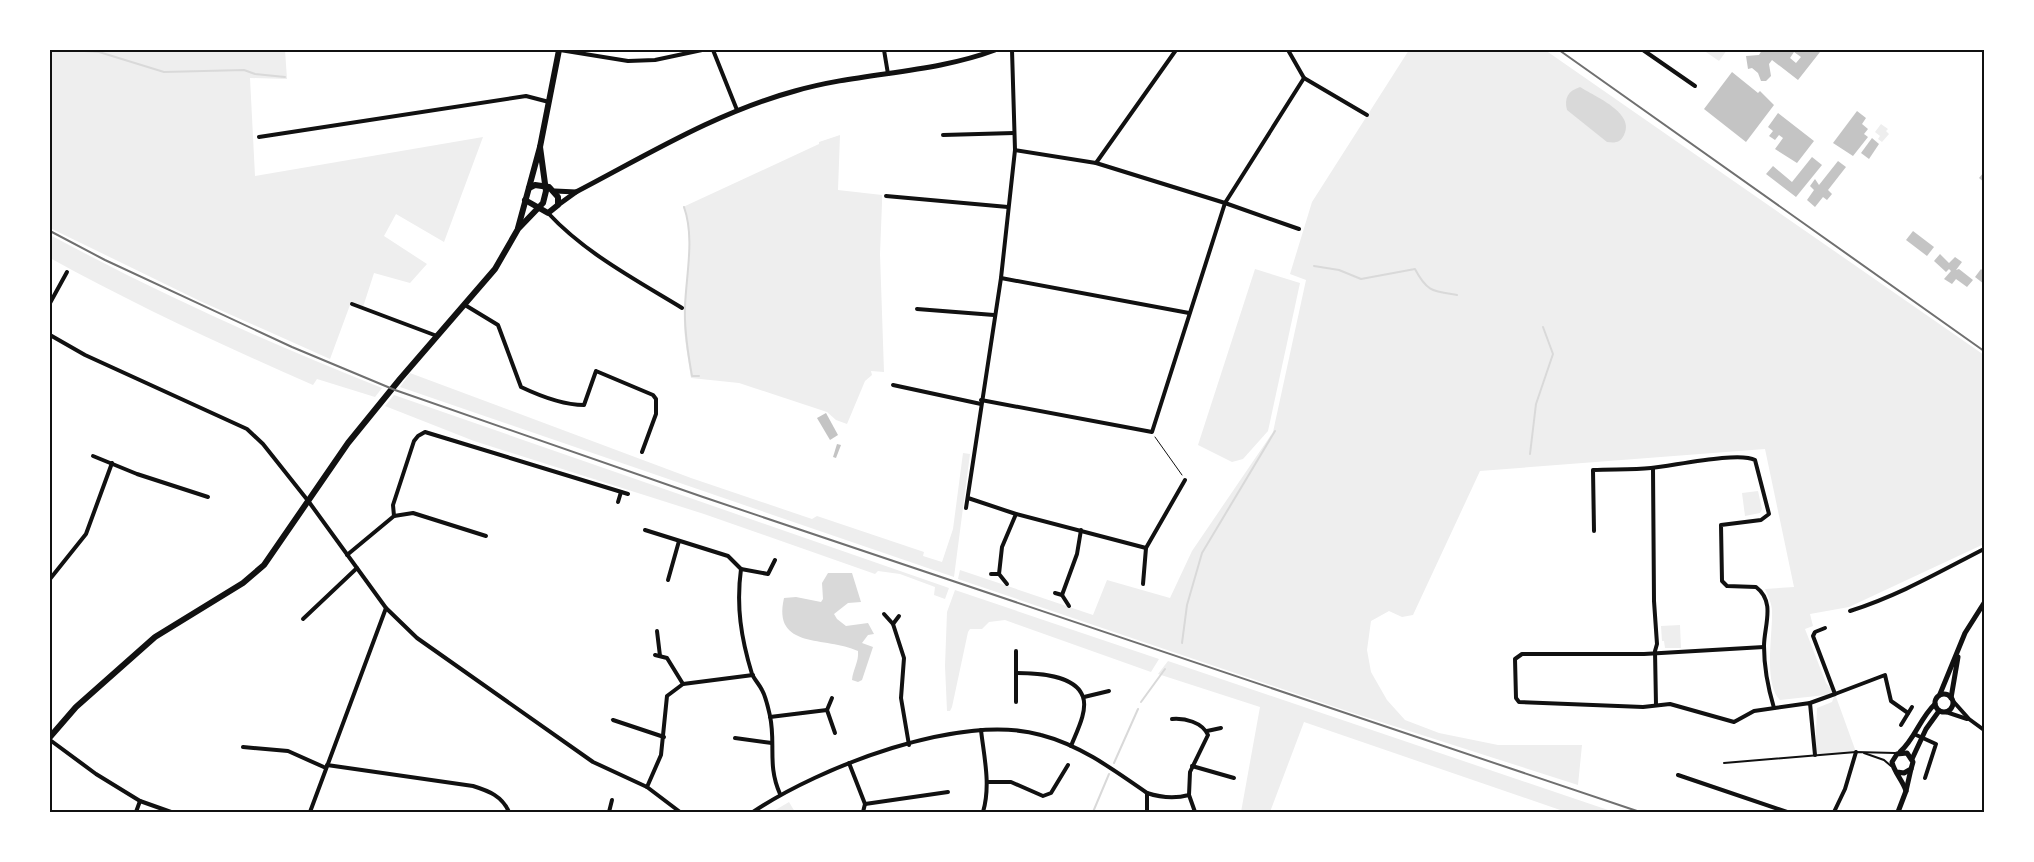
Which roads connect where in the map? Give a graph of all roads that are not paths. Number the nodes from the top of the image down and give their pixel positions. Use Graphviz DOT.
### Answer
graph roads {
  1 [pos="559,50"];
  2 [pos="702,50"];
  3 [pos="713,50"];
  4 [pos="884,50"];
  5 [pos="976,50"];
  6 [pos="995,50"];
  7 [pos="1012,50"];
  8 [pos="1176,50"];
  9 [pos="1288,50"];
  10 [pos="1643,50"];
  11 [pos="977,56"];
  12 [pos="888,74"];
  13 [pos="1304,78"];
  14 [pos="1695,86"];
  15 [pos="549,102"];
  16 [pos="737,110"];
  17 [pos="1367,115"];
  18 [pos="1014,133"];
  19 [pos="943,135"];
  20 [pos="259,137"];
  21 [pos="540,147"];
  22 [pos="1015,150"];
  23 [pos="1096,163"];
  24 [pos="545,185"];
  25 [pos="529,188"];
  26 [pos="555,191"];
  27 [pos="576,192"];
  28 [pos="886,196"];
  29 [pos="525,200"];
  30 [pos="1225,203"];
  31 [pos="558,205"];
  32 [pos="539,207"];
  33 [pos="1008,207"];
  34 [pos="548,213"];
  35 [pos="518,229"];
  36 [pos="1299,229"];
  37 [pos="67,272"];
  38 [pos="1001,278"];
  39 [pos="50,303"];
  40 [pos="352,304"];
  41 [pos="465,305"];
  42 [pos="682,308"];
  43 [pos="917,309"];
  44 [pos="1189,313"];
  45 [pos="994,315"];
  46 [pos="50,336"];
  47 [pos="436,336"];
  48 [pos="893,385"];
  49 [pos="981,402"];
  50 [pos="642,452"];
  51 [pos="93,456"];
  52 [pos="112,463"];
  53 [pos="1653,468"];
  54 [pos="1185,480"];
  55 [pos="621,492"];
  56 [pos="628,494"];
  57 [pos="208,497"];
  58 [pos="968,498"];
  59 [pos="309,502"];
  60 [pos="618,502"];
  61 [pos="966,508"];
  62 [pos="1016,514"];
  63 [pos="394,516"];
  64 [pos="645,530"];
  65 [pos="1081,530"];
  66 [pos="1594,532"];
  67 [pos="486,536"];
  68 [pos="679,540"];
  69 [pos="1146,548"];
  70 [pos="1984,549"];
  71 [pos="347,555"];
  72 [pos="775,560"];
  73 [pos="357,568"];
  74 [pos="741,568"];
  75 [pos="991,574"];
  76 [pos="999,574"];
  77 [pos="50,579"];
  78 [pos="668,580"];
  79 [pos="1007,584"];
  80 [pos="1143,584"];
  81 [pos="1055,593"];
  82 [pos="1062,595"];
  83 [pos="1984,603"];
  84 [pos="1069,606"];
  85 [pos="386,608"];
  86 [pos="1850,611"];
  87 [pos="884,614"];
  88 [pos="899,616"];
  89 [pos="303,619"];
  90 [pos="892,624"];
  91 [pos="1826,628"];
  92 [pos="657,631"];
  93 [pos="1961,645"];
  94 [pos="1764,647"];
  95 [pos="1016,651"];
  96 [pos="1655,651"];
  97 [pos="655,655"];
  98 [pos="660,656"];
  99 [pos="1017,673"];
  100 [pos="753,674"];
  101 [pos="682,684"];
  102 [pos="1109,691"];
  103 [pos="1835,694"];
  104 [pos="1940,694"];
  105 [pos="832,698"];
  106 [pos="1084,698"];
  107 [pos="1952,700"];
  108 [pos="1016,702"];
  109 [pos="1810,703"];
  110 [pos="1935,704"];
  111 [pos="1656,705"];
  112 [pos="1912,707"];
  113 [pos="1774,708"];
  114 [pos="827,710"];
  115 [pos="1939,711"];
  116 [pos="1946,712"];
  117 [pos="1908,714"];
  118 [pos="770,716"];
  119 [pos="1172,719"];
  120 [pos="1969,719"];
  121 [pos="613,720"];
  122 [pos="1901,724"];
  123 [pos="1221,728"];
  124 [pos="981,730"];
  125 [pos="1984,730"];
  126 [pos="1207,731"];
  127 [pos="835,732"];
  128 [pos="1914,734"];
  129 [pos="664,737"];
  130 [pos="50,738"];
  131 [pos="735,738"];
  132 [pos="1923,738"];
  133 [pos="772,743"];
  134 [pos="909,745"];
  135 [pos="1071,746"];
  136 [pos="243,747"];
  137 [pos="1856,752"];
  138 [pos="1862,752"];
  139 [pos="1899,753"];
  140 [pos="1814,755"];
  141 [pos="1912,759"];
  142 [pos="1724,762"];
  143 [pos="849,763"];
  144 [pos="1068,765"];
  145 [pos="326,766"];
  146 [pos="1192,766"];
  147 [pos="1911,769"];
  148 [pos="1895,770"];
  149 [pos="1678,775"];
  150 [pos="1234,778"];
  151 [pos="1925,778"];
  152 [pos="987,782"];
  153 [pos="647,787"];
  154 [pos="1906,791"];
  155 [pos="948,792"];
  156 [pos="1147,793"];
  157 [pos="780,794"];
  158 [pos="1189,795"];
  159 [pos="612,800"];
  160 [pos="140,801"];
  161 [pos="865,804"];
  162 [pos="136,812"];
  163 [pos="171,812"];
  164 [pos="310,812"];
  165 [pos="509,812"];
  166 [pos="609,812"];
  167 [pos="680,812"];
  168 [pos="753,812"];
  169 [pos="863,812"];
  170 [pos="983,812"];
  171 [pos="1147,812"];
  172 [pos="1195,812"];
  173 [pos="1787,812"];
  174 [pos="1834,812"];
  175 [pos="1898,812"];
  1 -- 2 [label="street"];
  1 -- 15 [label="main road"];
  3 -- 16 [label="street"];
  4 -- 12 [label="street"];
  5 -- 11 [label="street"];
  6 -- 11 [label="street"];
  7 -- 18 [label="street"];
  8 -- 23 [label="street"];
  9 -- 13 [label="street"];
  10 -- 14 [label="street"];
  11 -- 12 [label="street"];
  12 -- 16 [label="street"];
  13 -- 17 [label="street"];
  13 -- 30 [label="street"];
  15 -- 20 [label="street"];
  15 -- 21 [label="main road"];
  16 -- 27 [label="street"];
  18 -- 19 [label="street"];
  18 -- 22 [label="street"];
  21 -- 24 [label="main road"];
  21 -- 25 [label="main road"];
  22 -- 23 [label="street"];
  22 -- 33 [label="street"];
  23 -- 30 [label="street"];
  24 -- 25 [label="main road"];
  24 -- 26 [label="main road"];
  24 -- 32 [label="main road"];
  25 -- 29 [label="main road"];
  26 -- 27 [label="street"];
  26 -- 31 [label="main road"];
  27 -- 31 [label="street"];
  28 -- 33 [label="street"];
  29 -- 32 [label="main road"];
  29 -- 35 [label="main road"];
  30 -- 36 [label="street"];
  30 -- 44 [label="street"];
  31 -- 34 [label="main road"];
  32 -- 34 [label="main road"];
  32 -- 35 [label="main road"];
  33 -- 38 [label="street"];
  34 -- 42 [label="street"];
  35 -- 41 [label="main road"];
  37 -- 39 [label="street"];
  38 -- 44 [label="street"];
  38 -- 45 [label="street"];
  40 -- 47 [label="street"];
  41 -- 47 [label="main road"];
  41 -- 50 [label="street"];
  43 -- 45 [label="street"];
  44 -- 49 [label="street"];
  45 -- 49 [label="street"];
  46 -- 59 [label="street"];
  47 -- 59 [label="main road"];
  48 -- 49 [label="street"];
  49 -- 58 [label="street"];
  51 -- 52 [label="street"];
  52 -- 57 [label="street"];
  52 -- 77 [label="street"];
  53 -- 66 [label="street"];
  53 -- 94 [label="street"];
  53 -- 96 [label="street"];
  54 -- 69 [label="street"];
  55 -- 56 [label="street"];
  55 -- 60 [label="street"];
  55 -- 63 [label="street"];
  58 -- 61 [label="street"];
  58 -- 62 [label="street"];
  59 -- 71 [label="street"];
  59 -- 130 [label="main road"];
  62 -- 65 [label="street"];
  62 -- 76 [label="street"];
  63 -- 67 [label="street"];
  63 -- 71 [label="street"];
  64 -- 68 [label="street"];
  65 -- 69 [label="street"];
  65 -- 82 [label="street"];
  68 -- 74 [label="street"];
  68 -- 78 [label="street"];
  69 -- 80 [label="street"];
  70 -- 86 [label="street"];
  71 -- 73 [label="street"];
  72 -- 74 [label="street"];
  73 -- 85 [label="street"];
  73 -- 89 [label="street"];
  74 -- 100 [label="street"];
  75 -- 76 [label="street"];
  76 -- 79 [label="street"];
  81 -- 82 [label="street"];
  82 -- 84 [label="street"];
  83 -- 93 [label="street"];
  85 -- 145 [label="street"];
  85 -- 153 [label="street"];
  87 -- 90 [label="street"];
  88 -- 90 [label="street"];
  90 -- 134 [label="street"];
  91 -- 103 [label="street"];
  92 -- 98 [label="street"];
  93 -- 104 [label="street"];
  93 -- 107 [label="street"];
  94 -- 96 [label="street"];
  94 -- 113 [label="street"];
  95 -- 99 [label="street"];
  96 -- 111 [label="street"];
  96 -- 111 [label="street"];
  97 -- 98 [label="street"];
  98 -- 101 [label="street"];
  99 -- 106 [label="street"];
  99 -- 108 [label="street"];
  100 -- 101 [label="street"];
  100 -- 118 [label="street"];
  101 -- 129 [label="street"];
  102 -- 106 [label="street"];
  103 -- 109 [label="street"];
  103 -- 117 [label="street"];
  104 -- 107 [label="street"];
  104 -- 110 [label="street"];
  105 -- 114 [label="street"];
  106 -- 135 [label="street"];
  107 -- 116 [label="street"];
  107 -- 120 [label="street"];
  109 -- 113 [label="street"];
  109 -- 140 [label="street"];
  110 -- 115 [label="street"];
  110 -- 128 [label="street"];
  111 -- 113 [label="street"];
  112 -- 117 [label="street"];
  114 -- 118 [label="street"];
  114 -- 127 [label="street"];
  115 -- 116 [label="street"];
  115 -- 132 [label="street"];
  116 -- 120 [label="street"];
  117 -- 122 [label="street"];
  118 -- 133 [label="street"];
  119 -- 126 [label="street"];
  120 -- 125 [label="street"];
  121 -- 129 [label="street"];
  123 -- 126 [label="street"];
  124 -- 134 [label="street"];
  124 -- 135 [label="street"];
  124 -- 152 [label="street"];
  126 -- 146 [label="street"];
  128 -- 132 [label="street"];
  128 -- 139 [label="street"];
  129 -- 153 [label="street"];
  130 -- 160 [label="street"];
  131 -- 133 [label="street"];
  132 -- 141 [label="street"];
  132 -- 151 [label="street"];
  133 -- 157 [label="street"];
  134 -- 143 [label="street"];
  135 -- 156 [label="street"];
  136 -- 145 [label="street"];
  137 -- 138 [label="lane"];
  137 -- 140 [label="lane"];
  137 -- 174 [label="street"];
  138 -- 139 [label="lane"];
  138 -- 148 [label="lane"];
  139 -- 141 [label="street"];
  139 -- 148 [label="street"];
  140 -- 142 [label="lane"];
  141 -- 147 [label="street"];
  143 -- 157 [label="street"];
  143 -- 161 [label="street"];
  144 -- 152 [label="street"];
  145 -- 164 [label="street"];
  145 -- 165 [label="street"];
  146 -- 150 [label="street"];
  146 -- 158 [label="street"];
  147 -- 148 [label="street"];
  147 -- 154 [label="street"];
  148 -- 154 [label="street"];
  149 -- 173 [label="street"];
  152 -- 170 [label="street"];
  153 -- 167 [label="street"];
  154 -- 175 [label="street"];
  155 -- 161 [label="street"];
  156 -- 158 [label="street"];
  156 -- 171 [label="street"];
  157 -- 168 [label="street"];
  158 -- 172 [label="street"];
  159 -- 166 [label="street"];
  160 -- 162 [label="street"];
  160 -- 163 [label="street"];
  161 -- 169 [label="street"];
}
